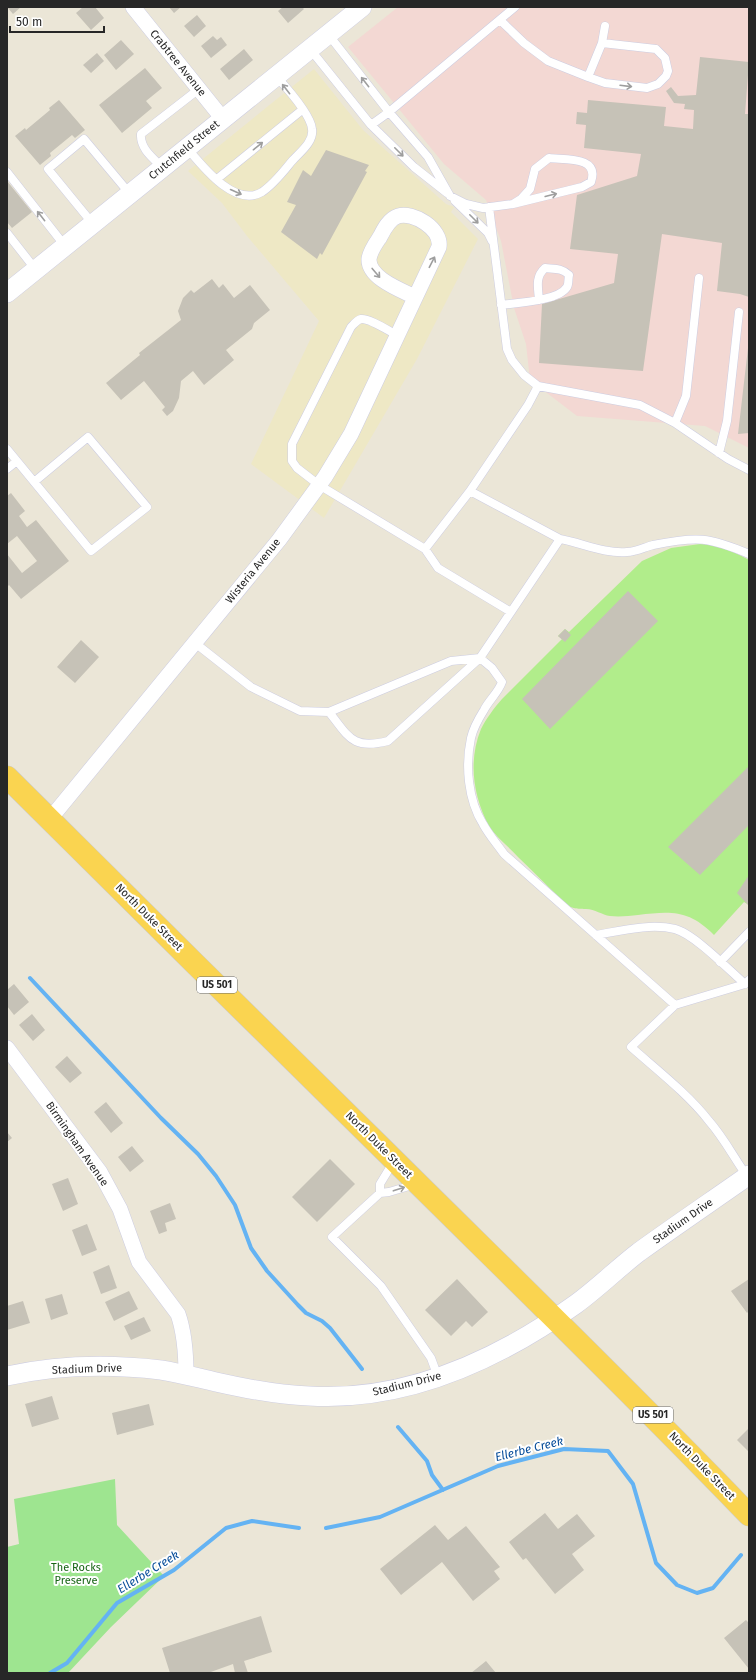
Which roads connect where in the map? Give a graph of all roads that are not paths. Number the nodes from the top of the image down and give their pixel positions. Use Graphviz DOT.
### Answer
graph roads {
  1 [pos="133,7"];
  2 [pos="362,7"];
  3 [pos="515,7"];
  4 [pos="500,20"];
  5 [pos="605,26"];
  6 [pos="328,34"];
  7 [pos="602,43"];
  8 [pos="310,49"];
  9 [pos="276,76"];
  10 [pos="588,78"];
  11 [pos="199,89"];
  12 [pos="302,110"];
  13 [pos="389,112"];
  14 [pos="223,119"];
  15 [pos="371,125"];
  16 [pos="187,148"];
  17 [pos="163,168"];
  18 [pos="7,172"];
  19 [pos="216,179"];
  20 [pos="130,194"];
  21 [pos="450,196"];
  22 [pos="513,204"];
  23 [pos="489,207"];
  24 [pos="93,224"];
  25 [pos="7,233"];
  26 [pos="65,246"];
  27 [pos="494,246"];
  28 [pos="36,270"];
  29 [pos="699,278"];
  30 [pos="9,289"];
  31 [pos="415,296"];
  32 [pos="539,300"];
  33 [pos="501,305"];
  34 [pos="739,312"];
  35 [pos="397,335"];
  36 [pos="538,386"];
  37 [pos="675,423"];
  38 [pos="7,449"];
  39 [pos="719,453"];
  40 [pos="17,461"];
  41 [pos="7,469"];
  42 [pos="749,470"];
  43 [pos="34,482"];
  44 [pos="319,485"];
  45 [pos="470,492"];
  46 [pos="560,539"];
  47 [pos="425,549"];
  48 [pos="749,554"];
  49 [pos="511,612"];
  50 [pos="195,643"];
  51 [pos="480,658"];
  52 [pos="329,712"];
  53 [pos="7,777"];
  54 [pos="50,819"];
  55 [pos="749,932"];
  56 [pos="596,935"];
  57 [pos="720,962"];
  58 [pos="747,982"];
  59 [pos="675,1005"];
  60 [pos="7,1048"];
  61 [pos="395,1161"];
  62 [pos="748,1175"];
  63 [pos="417,1183"];
  64 [pos="380,1192"];
  65 [pos="555,1318"];
  66 [pos="186,1375"];
  67 [pos="7,1376"];
  68 [pos="438,1377"];
  69 [pos="749,1515"];
  1 -- 11 [label="street, Crabtree Avenue"];
  2 -- 6 [label="street, Crutchfield Street"];
  3 -- 4 [label="lane"];
  4 -- 10 [label="lane"];
  4 -- 13 [label="lane"];
  5 -- 7 [label="lane"];
  6 -- 8 [label="street, Crutchfield Street"];
  13 -- 6 [label="lane, one-way"];
  7 -- 10 [label="lane"];
  10 -- 7 [label="lane, one-way"];
  8 -- 9 [label="street, Crutchfield Street"];
  8 -- 15 [label="lane"];
  12 -- 9 [label="lane, one-way"];
  9 -- 14 [label="street, Crutchfield Street"];
  11 -- 14 [label="street, Crabtree Avenue"];
  11 -- 17 [label="lane"];
  19 -- 12 [label="lane, one-way"];
  19 -- 12 [label="lane, one-way"];
  13 -- 15 [label="lane"];
  13 -- 21 [label="lane"];
  14 -- 16 [label="street, Crutchfield Street"];
  15 -- 21 [label="lane, one-way"];
  16 -- 17 [label="street, Crutchfield Street"];
  16 -- 19 [label="lane"];
  17 -- 20 [label="street, Crutchfield Street"];
  26 -- 18 [label="lane, one-way"];
  20 -- 24 [label="street, Crutchfield Street"];
  20 -- 24 [label="lane"];
  21 -- 23 [label="lane"];
  21 -- 27 [label="lane, one-way"];
  22 -- 22 [label="lane, one-way"];
  22 -- 23 [label="lane"];
  23 -- 27 [label="lane"];
  24 -- 26 [label="street, Crutchfield Street"];
  25 -- 28 [label="lane"];
  26 -- 28 [label="street, Crutchfield Street"];
  27 -- 33 [label="lane"];
  28 -- 30 [label="street, Crutchfield Street"];
  29 -- 37 [label="lane"];
  31 -- 31 [label="street, Wisteria Avenue, one-way"];
  31 -- 35 [label="street, Wisteria Avenue"];
  32 -- 32 [label="lane"];
  32 -- 33 [label="lane"];
  33 -- 36 [label="lane"];
  34 -- 39 [label="lane"];
  35 -- 44 [label="street, Wisteria Avenue"];
  35 -- 44 [label="lane"];
  36 -- 37 [label="lane"];
  36 -- 45 [label="lane"];
  37 -- 39 [label="lane"];
  38 -- 40 [label="lane"];
  39 -- 42 [label="lane"];
  40 -- 41 [label="lane"];
  40 -- 43 [label="lane"];
  43 -- 43 [label="lane"];
  44 -- 47 [label="lane"];
  44 -- 50 [label="street, Wisteria Avenue"];
  45 -- 46 [label="lane"];
  45 -- 47 [label="lane"];
  46 -- 48 [label="lane"];
  46 -- 49 [label="lane"];
  47 -- 49 [label="lane"];
  49 -- 51 [label="lane"];
  50 -- 52 [label="lane"];
  50 -- 54 [label="street, Wisteria Avenue"];
  51 -- 52 [label="lane"];
  51 -- 52 [label="lane"];
  51 -- 56 [label="lane"];
  53 -- 54 [label="highway, North Duke Street / US 501"];
  54 -- 61 [label="highway, North Duke Street / US 501"];
  55 -- 57 [label="lane"];
  56 -- 57 [label="lane"];
  56 -- 59 [label="lane"];
  57 -- 58 [label="lane"];
  58 -- 59 [label="lane"];
  59 -- 62 [label="lane"];
  60 -- 66 [label="street, Birmingham Avenue"];
  61 -- 63 [label="highway, North Duke Street / US 501"];
  61 -- 64 [label="lane"];
  62 -- 65 [label="street, Stadium Drive"];
  64 -- 63 [label="lane, one-way"];
  63 -- 65 [label="highway, North Duke Street / US 501"];
  64 -- 68 [label="lane"];
  65 -- 68 [label="street, Stadium Drive"];
  65 -- 69 [label="highway, North Duke Street / US 501"];
  66 -- 67 [label="street, Stadium Drive"];
  66 -- 68 [label="street, Stadium Drive"];
}
